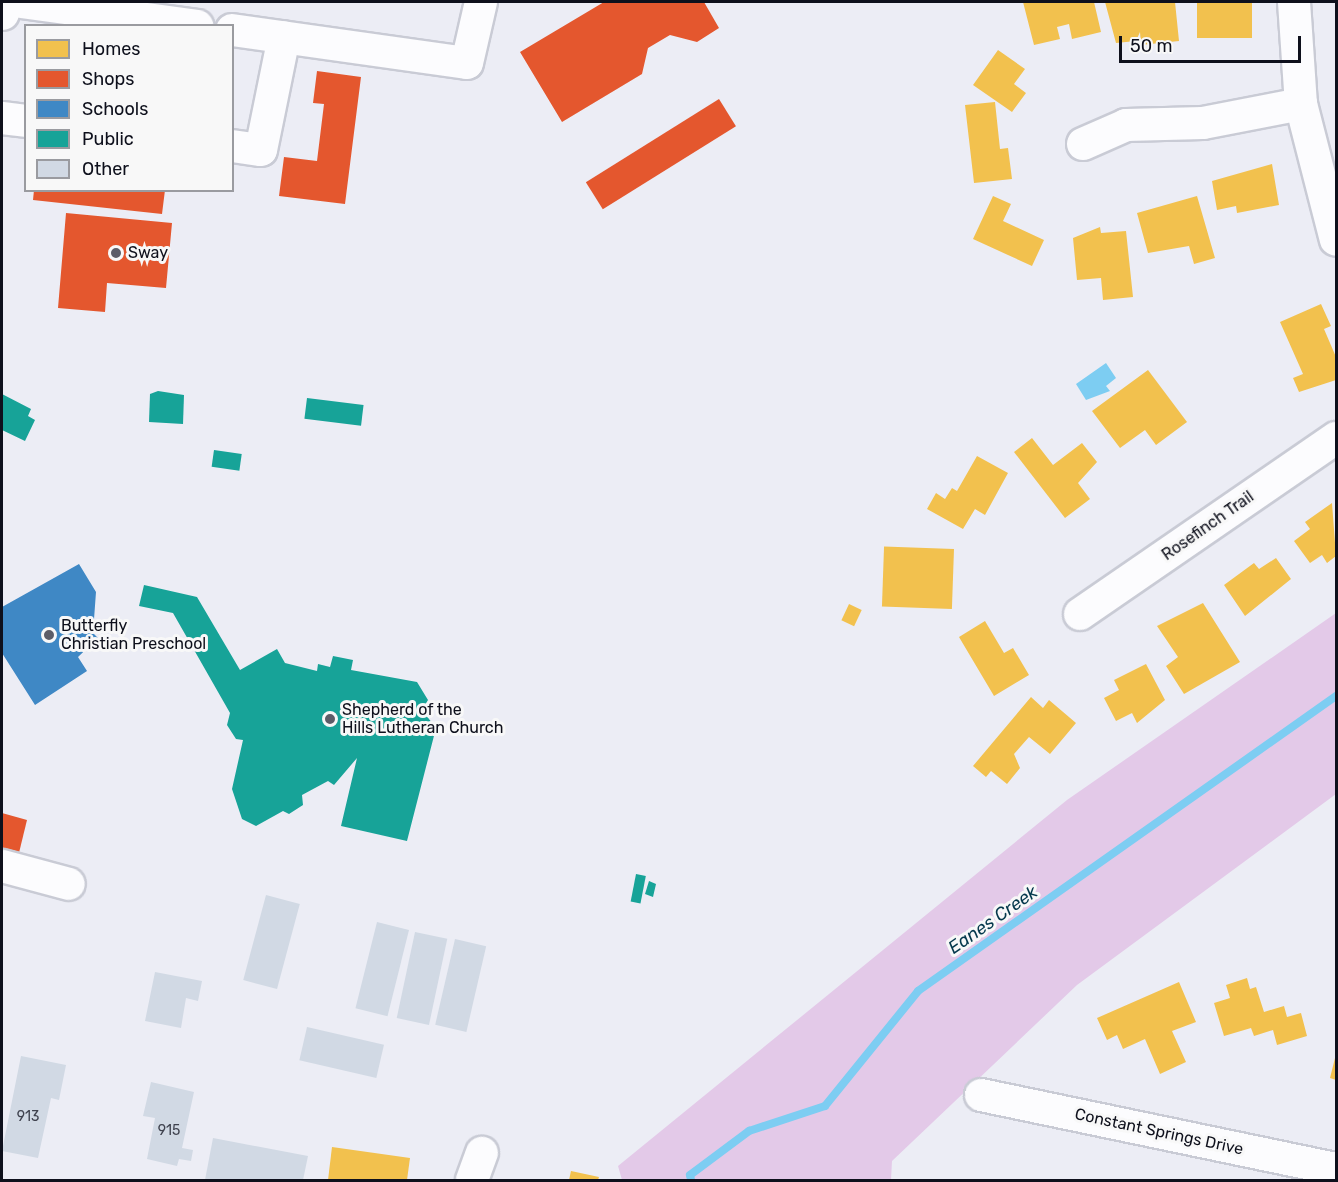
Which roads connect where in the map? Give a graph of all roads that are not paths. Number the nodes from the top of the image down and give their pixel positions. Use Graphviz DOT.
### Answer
graph roads {
  1 [pos="4,2"];
  2 [pos="22,2"];
  3 [pos="481,2"];
  4 [pos="1294,2"];
  5 [pos="2,13"];
  6 [pos="182,24"];
  7 [pos="234,30"];
  8 [pos="284,37"];
  9 [pos="1301,104"];
  10 [pos="2,118"];
  11 [pos="24,121"];
  12 [pos="1083,144"];
  13 [pos="234,146"];
  14 [pos="1336,240"];
  15 [pos="1336,438"];
  16 [pos="1080,614"];
  17 [pos="2,866"];
  18 [pos="69,884"];
  19 [pos="981,1095"];
  20 [pos="1336,1169"];
  1 -- 5 [label="main road"];
  2 -- 6 [label="street"];
  3 -- 8 [label="street"];
  4 -- 9 [label="street"];
  7 -- 8 [label="street"];
  8 -- 13 [label="street"];
  9 -- 12 [label="street"];
  9 -- 14 [label="street"];
  10 -- 11 [label="street"];
  15 -- 16 [label="street, Rosefinch Trail"];
  17 -- 18 [label="street"];
  19 -- 20 [label="street, Constant Springs Drive"];
}
